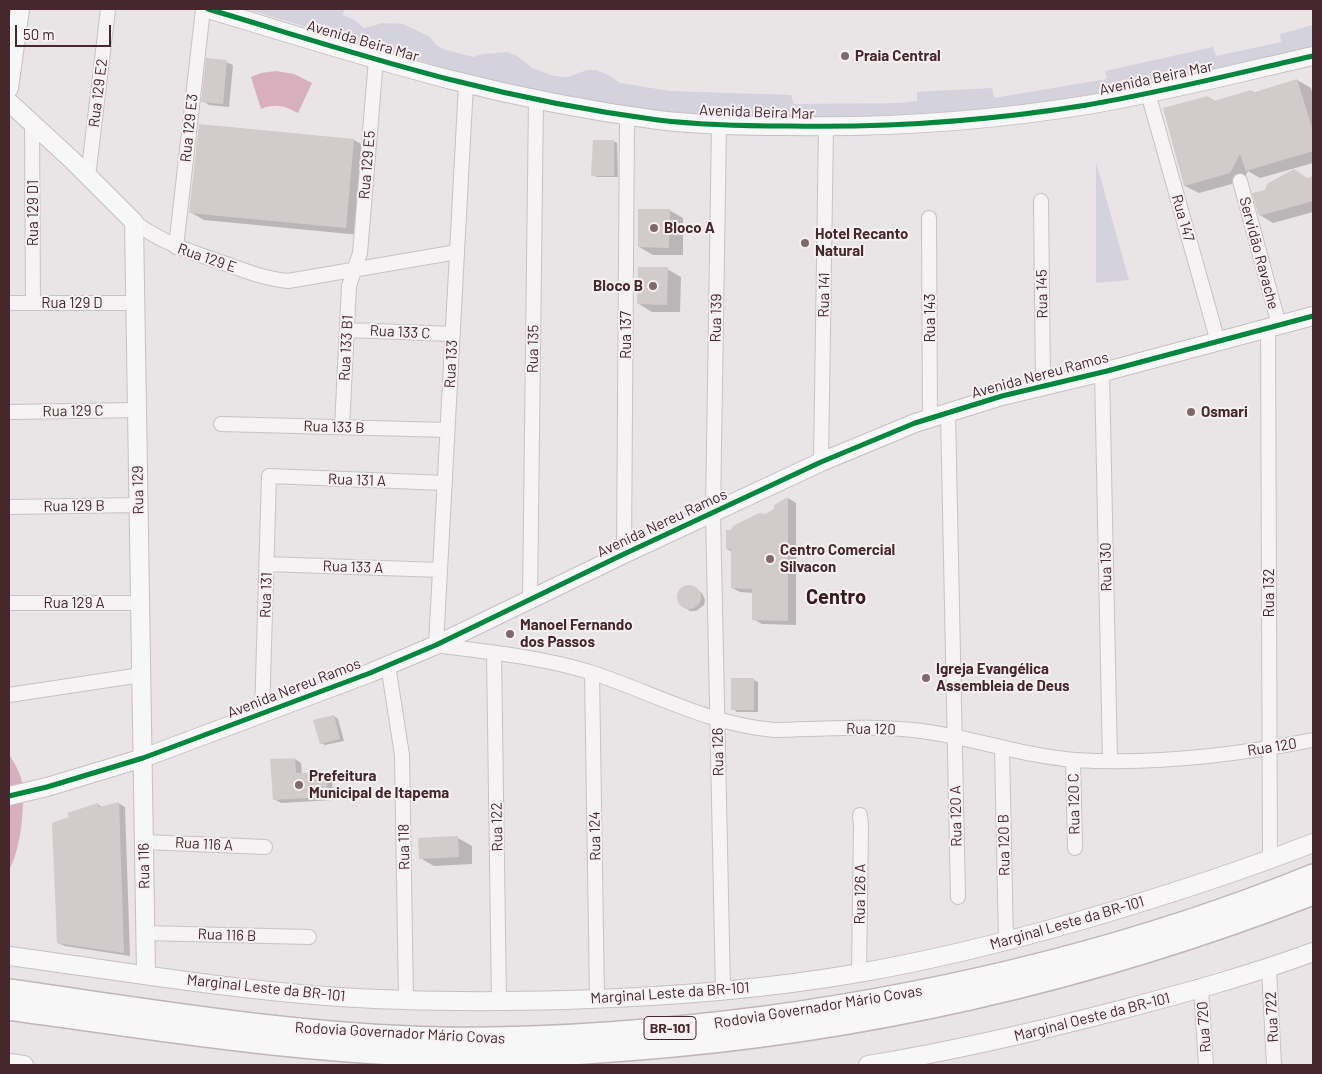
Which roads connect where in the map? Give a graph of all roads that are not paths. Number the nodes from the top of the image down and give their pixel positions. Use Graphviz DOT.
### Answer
graph roads {
  1 [pos="20,9"];
  2 [pos="108,9"];
  3 [pos="203,9"];
  4 [pos="208,9"];
  5 [pos="1313,56"];
  6 [pos="376,59"];
  7 [pos="466,84"];
  8 [pos="9,88"];
  9 [pos="1148,94"];
  10 [pos="536,98"];
  11 [pos="9,102"];
  12 [pos="627,116"];
  13 [pos="32,123"];
  14 [pos="719,124"];
  15 [pos="826,127"];
  16 [pos="88,177"];
  17 [pos="1240,181"];
  18 [pos="1041,201"];
  19 [pos="929,218"];
  20 [pos="134,222"];
  21 [pos="176,247"];
  22 [pos="457,252"];
  23 [pos="354,270"];
  24 [pos="9,303"];
  25 [pos="33,303"];
  26 [pos="135,303"];
  27 [pos="1313,316"];
  28 [pos="1274,326"];
  29 [pos="348,330"];
  30 [pos="453,334"];
  31 [pos="1218,342"];
  32 [pos="1102,372"];
  33 [pos="1043,386"];
  34 [pos="137,410"];
  35 [pos="9,412"];
  36 [pos="948,413"];
  37 [pos="930,419"];
  38 [pos="221,424"];
  39 [pos="342,427"];
  40 [pos="448,430"];
  41 [pos="822,462"];
  42 [pos="269,476"];
  43 [pos="445,483"];
  44 [pos="138,505"];
  45 [pos="9,507"];
  46 [pos="714,512"];
  47 [pos="624,554"];
  48 [pos="266,564"];
  49 [pos="440,570"];
  50 [pos="530,600"];
  51 [pos="140,603"];
  52 [pos="9,604"];
  53 [pos="436,645"];
  54 [pos="494,653"];
  55 [pos="388,665"];
  56 [pos="592,673"];
  57 [pos="141,675"];
  58 [pos="9,695"];
  59 [pos="262,714"];
  60 [pos="717,719"];
  61 [pos="954,736"];
  62 [pos="1313,740"];
  63 [pos="1002,748"];
  64 [pos="1270,748"];
  65 [pos="142,758"];
  66 [pos="1074,760"];
  67 [pos="1110,761"];
  68 [pos="9,796"];
  69 [pos="860,815"];
  70 [pos="144,842"];
  71 [pos="1313,843"];
  72 [pos="264,847"];
  73 [pos="1075,848"];
  74 [pos="1270,860"];
  75 [pos="1313,874"];
  76 [pos="1313,894"];
  77 [pos="958,897"];
  78 [pos="145,933"];
  79 [pos="308,937"];
  80 [pos="1006,942"];
  81 [pos="1313,952"];
  82 [pos="9,956"];
  83 [pos="1269,968"];
  84 [pos="859,973"];
  85 [pos="146,974"];
  86 [pos="1201,988"];
  87 [pos="9,990"];
  88 [pos="723,991"];
  89 [pos="597,999"];
  90 [pos="406,1000"];
  91 [pos="499,1002"];
  92 [pos="9,1010"];
  93 [pos="9,1063"];
  94 [pos="900,1063"];
  95 [pos="24,1065"];
  96 [pos="868,1065"];
  97 [pos="1206,1065"];
  98 [pos="1274,1065"];
  1 -- 8 [label="main road"];
  2 -- 16 [label="street, Rua 129 E2"];
  3 -- 21 [label="street, Rua 129 E3"];
  4 -- 6 [label="main road, Avenida Beira Mar"];
  5 -- 9 [label="main road, Avenida Beira Mar"];
  6 -- 7 [label="main road, Avenida Beira Mar"];
  6 -- 23 [label="street, Rua 129 E5"];
  7 -- 10 [label="main road, Avenida Beira Mar"];
  7 -- 22 [label="street, Rua 133"];
  9 -- 15 [label="main road, Avenida Beira Mar"];
  9 -- 31 [label="street, Rua 147"];
  10 -- 12 [label="main road, Avenida Beira Mar"];
  10 -- 50 [label="street, Rua 135"];
  11 -- 13 [label="main road, Rua 129 E"];
  12 -- 14 [label="main road, Avenida Beira Mar"];
  12 -- 47 [label="street, Rua 137"];
  13 -- 16 [label="main road, Rua 129 E"];
  13 -- 25 [label="street, Rua 129 D1"];
  14 -- 15 [label="main road, Avenida Beira Mar"];
  14 -- 46 [label="street, Rua 139"];
  15 -- 41 [label="street, Rua 141"];
  16 -- 20 [label="main road, Rua 129 E"];
  17 -- 28 [label="street, Servidão Ravache"];
  18 -- 33 [label="street, Rua 145"];
  19 -- 37 [label="street, Rua 143"];
  20 -- 21 [label="street, Rua 129 E"];
  20 -- 26 [label="main road, Rua 129"];
  21 -- 23 [label="street, Rua 129 E"];
  22 -- 23 [label="street, Rua 129 E"];
  22 -- 30 [label="street, Rua 133"];
  23 -- 29 [label="street, Rua 133 B1"];
  24 -- 25 [label="street, Rua 129 D"];
  25 -- 26 [label="street, Rua 129 D"];
  26 -- 34 [label="main road, Rua 129"];
  27 -- 28 [label="main road, Avenida Nereu Ramos"];
  28 -- 31 [label="main road, Avenida Nereu Ramos"];
  28 -- 64 [label="street, Rua 132"];
  29 -- 30 [label="street, Rua 133 C"];
  29 -- 39 [label="street, Rua 133 B1"];
  30 -- 40 [label="street, Rua 133"];
  31 -- 32 [label="main road, Avenida Nereu Ramos"];
  32 -- 33 [label="main road, Avenida Nereu Ramos"];
  32 -- 67 [label="street, Rua 130"];
  33 -- 36 [label="main road, Avenida Nereu Ramos"];
  34 -- 35 [label="street, Rua 129 C"];
  34 -- 44 [label="main road, Rua 129"];
  36 -- 37 [label="main road, Avenida Nereu Ramos"];
  36 -- 61 [label="street, Rua 120 A"];
  37 -- 41 [label="main road, Avenida Nereu Ramos"];
  38 -- 39 [label="street, Rua 133 B"];
  39 -- 40 [label="street, Rua 133 B"];
  40 -- 43 [label="street, Rua 133"];
  41 -- 46 [label="main road, Avenida Nereu Ramos"];
  42 -- 43 [label="street, Rua 131 A"];
  42 -- 48 [label="street, Rua 131"];
  43 -- 49 [label="street, Rua 133"];
  44 -- 45 [label="street, Rua 129 B"];
  44 -- 51 [label="main road, Rua 129"];
  46 -- 47 [label="main road, Avenida Nereu Ramos"];
  46 -- 60 [label="street, Rua 126"];
  47 -- 50 [label="main road, Avenida Nereu Ramos"];
  48 -- 49 [label="street, Rua 133 A"];
  48 -- 59 [label="street, Rua 131"];
  49 -- 53 [label="street, Rua 133"];
  50 -- 53 [label="main road, Avenida Nereu Ramos"];
  51 -- 52 [label="street, Rua 129 A"];
  51 -- 57 [label="main road, Rua 129"];
  53 -- 54 [label="street, Rua 120"];
  53 -- 55 [label="main road, Avenida Nereu Ramos"];
  54 -- 56 [label="street, Rua 120"];
  54 -- 91 [label="street, Rua 122"];
  55 -- 59 [label="main road, Avenida Nereu Ramos"];
  55 -- 90 [label="street, Rua 118"];
  56 -- 60 [label="street, Rua 120"];
  56 -- 89 [label="street, Rua 124"];
  57 -- 58 [label="street"];
  57 -- 65 [label="main road, Rua 129"];
  59 -- 65 [label="main road, Avenida Nereu Ramos"];
  60 -- 61 [label="street, Rua 120"];
  60 -- 88 [label="street, Rua 126"];
  61 -- 63 [label="street, Rua 120"];
  61 -- 77 [label="street, Rua 120 A"];
  62 -- 64 [label="street, Rua 120"];
  63 -- 66 [label="street, Rua 120"];
  63 -- 80 [label="street, Rua 120 B"];
  64 -- 67 [label="street, Rua 120"];
  64 -- 74 [label="street, Rua 132"];
  65 -- 68 [label="main road, Avenida Nereu Ramos"];
  65 -- 70 [label="main road, Rua 116"];
  66 -- 67 [label="street, Rua 120"];
  66 -- 73 [label="street, Rua 120 C"];
  69 -- 84 [label="street, Rua 126 A"];
  70 -- 72 [label="street, Rua 116 A"];
  70 -- 78 [label="main road, Rua 116"];
  71 -- 74 [label="main road, Marginal Leste da BR-101"];
  74 -- 80 [label="main road, Marginal Leste da BR-101"];
  75 -- 87 [label="highway, Rodovia Governador Mário Covas / BR-101"];
  76 -- 92 [label="highway, Rodovia Governador Mário Covas / BR-101"];
  78 -- 79 [label="street, Rua 116 B"];
  78 -- 85 [label="main road, Rua 116"];
  80 -- 84 [label="main road, Marginal Leste da BR-101"];
  81 -- 83 [label="main road, Marginal Oeste da BR-101"];
  82 -- 85 [label="main road, Marginal Leste da BR-101"];
  83 -- 86 [label="main road, Marginal Oeste da BR-101"];
  83 -- 98 [label="street, Rua 722"];
  84 -- 88 [label="main road, Marginal Leste da BR-101"];
  85 -- 90 [label="main road, Marginal Leste da BR-101"];
  86 -- 94 [label="main road, Marginal Oeste da BR-101"];
  86 -- 97 [label="street, Rua 720"];
  88 -- 89 [label="main road, Marginal Leste da BR-101"];
  89 -- 91 [label="main road, Marginal Leste da BR-101"];
  90 -- 91 [label="main road, Marginal Leste da BR-101"];
  93 -- 95 [label="main road"];
  94 -- 96 [label="main road, Marginal Oeste da BR-101"];
}
